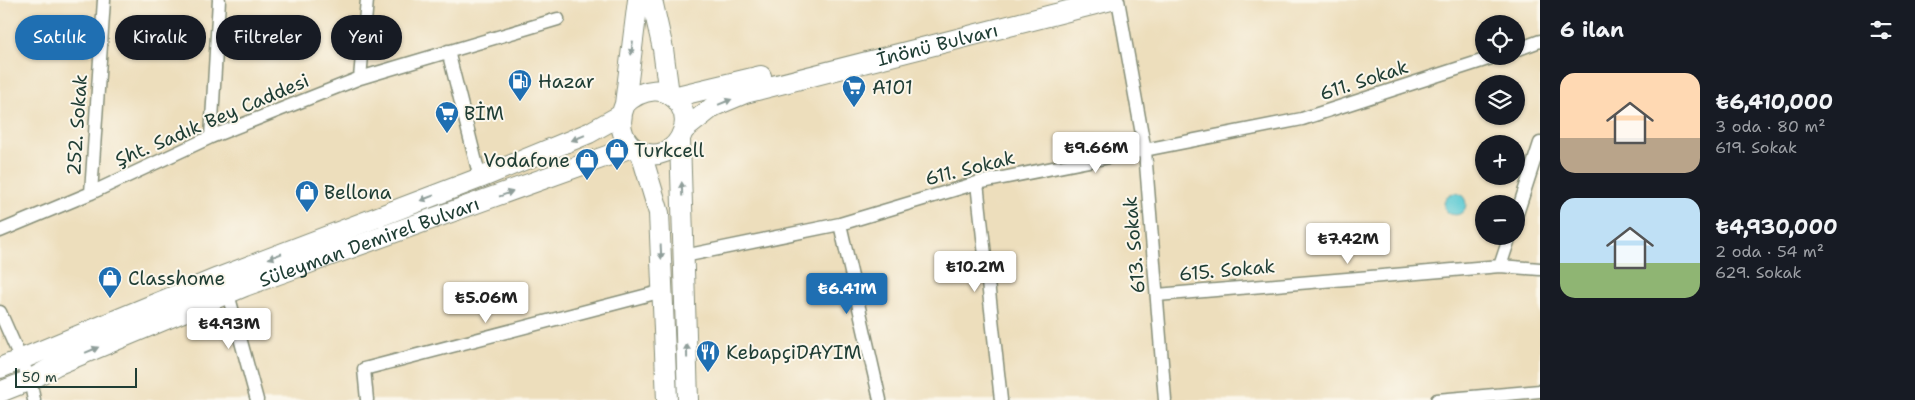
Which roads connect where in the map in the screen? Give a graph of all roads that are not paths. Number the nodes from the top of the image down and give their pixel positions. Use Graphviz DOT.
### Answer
graph roads {
  1 [pos="104,0"];
  2 [pos="219,0"];
  3 [pos="366,0"];
  4 [pos="638,0"];
  5 [pos="652,0"];
  6 [pos="1061,0"];
  7 [pos="1111,0"];
  8 [pos="1118,0"];
  9 [pos="558,19"];
  10 [pos="1540,42"];
  11 [pos="1525,47"];
  12 [pos="448,51"];
  13 [pos="1475,63"];
  14 [pos="360,78"];
  15 [pos="671,96"];
  16 [pos="623,110"];
  17 [pos="682,134"];
  18 [pos="211,137"];
  19 [pos="1540,143"];
  20 [pos="637,150"];
  21 [pos="1145,151"];
  22 [pos="480,178"];
  23 [pos="977,183"];
  24 [pos="91,193"];
  25 [pos="1523,195"];
  26 [pos="840,224"];
  27 [pos="0,231"];
  28 [pos="1507,245"];
  29 [pos="684,256"];
  30 [pos="1500,266"];
  31 [pos="1540,269"];
  32 [pos="663,291"];
  33 [pos="228,294"];
  34 [pos="1157,295"];
  35 [pos="0,312"];
  36 [pos="20,359"];
  37 [pos="0,368"];
  38 [pos="30,380"];
  39 [pos="1540,391"];
  40 [pos="0,392"];
  41 [pos="34,400"];
  42 [pos="257,400"];
  43 [pos="367,400"];
  44 [pos="667,400"];
  45 [pos="688,400"];
  46 [pos="880,400"];
  47 [pos="1001,400"];
  48 [pos="1165,400"];
  49 [pos="1437,400"];
  1 -- 24 [label="street, 252. Sokak"];
  2 -- 18 [label="street"];
  3 -- 14 [label="street"];
  4 -- 16 [label="main road, one-way"];
  5 -- 15 [label="main road"];
  6 -- 15 [label="main road, İnönü Bulvarı"];
  17 -- 7 [label="main road, İnönü Bulvarı, one-way"];
  8 -- 21 [label="street, 613. Sokak"];
  9 -- 12 [label="street, Şht. Sadık Bey Caddesi"];
  10 -- 11 [label="street"];
  12 -- 14 [label="street, Şht. Sadık Bey Caddesi"];
  12 -- 22 [label="street"];
  13 -- 21 [label="street, 611. Sokak"];
  14 -- 18 [label="street, Şht. Sadık Bey Caddesi"];
  15 -- 16 [label="main road"];
  15 -- 17 [label="main road"];
  16 -- 20 [label="main road"];
  16 -- 22 [label="main road, Süleyman Demirel Bulvarı, one-way"];
  17 -- 20 [label="main road"];
  29 -- 17 [label="main road, one-way"];
  18 -- 24 [label="street, Şht. Sadık Bey Caddesi"];
  19 -- 25 [label="street"];
  20 -- 32 [label="main road, one-way"];
  33 -- 20 [label="main road, Süleyman Demirel Bulvarı, one-way"];
  21 -- 23 [label="street, 611. Sokak"];
  21 -- 34 [label="street, 613. Sokak"];
  22 -- 36 [label="main road, Süleyman Demirel Bulvarı, one-way"];
  23 -- 26 [label="street, 611. Sokak"];
  23 -- 47 [label="street"];
  24 -- 27 [label="street, Şht. Sadık Bey Caddesi"];
  26 -- 29 [label="street, 611. Sokak"];
  26 -- 46 [label="street"];
  28 -- 30 [label="street"];
  45 -- 29 [label="main road, one-way"];
  30 -- 31 [label="street, 615. Sokak"];
  30 -- 34 [label="street, 615. Sokak"];
  32 -- 43 [label="street"];
  32 -- 44 [label="main road"];
  38 -- 33 [label="main road, Süleyman Demirel Bulvarı, one-way"];
  33 -- 42 [label="street"];
  34 -- 48 [label="street, 613. Sokak"];
  35 -- 36 [label="street"];
  36 -- 37 [label="main road, Süleyman Demirel Bulvarı"];
  36 -- 38 [label="street"];
  38 -- 40 [label="main road, Süleyman Demirel Bulvarı"];
  38 -- 41 [label="street"];
  39 -- 49 [label="street"];
}
